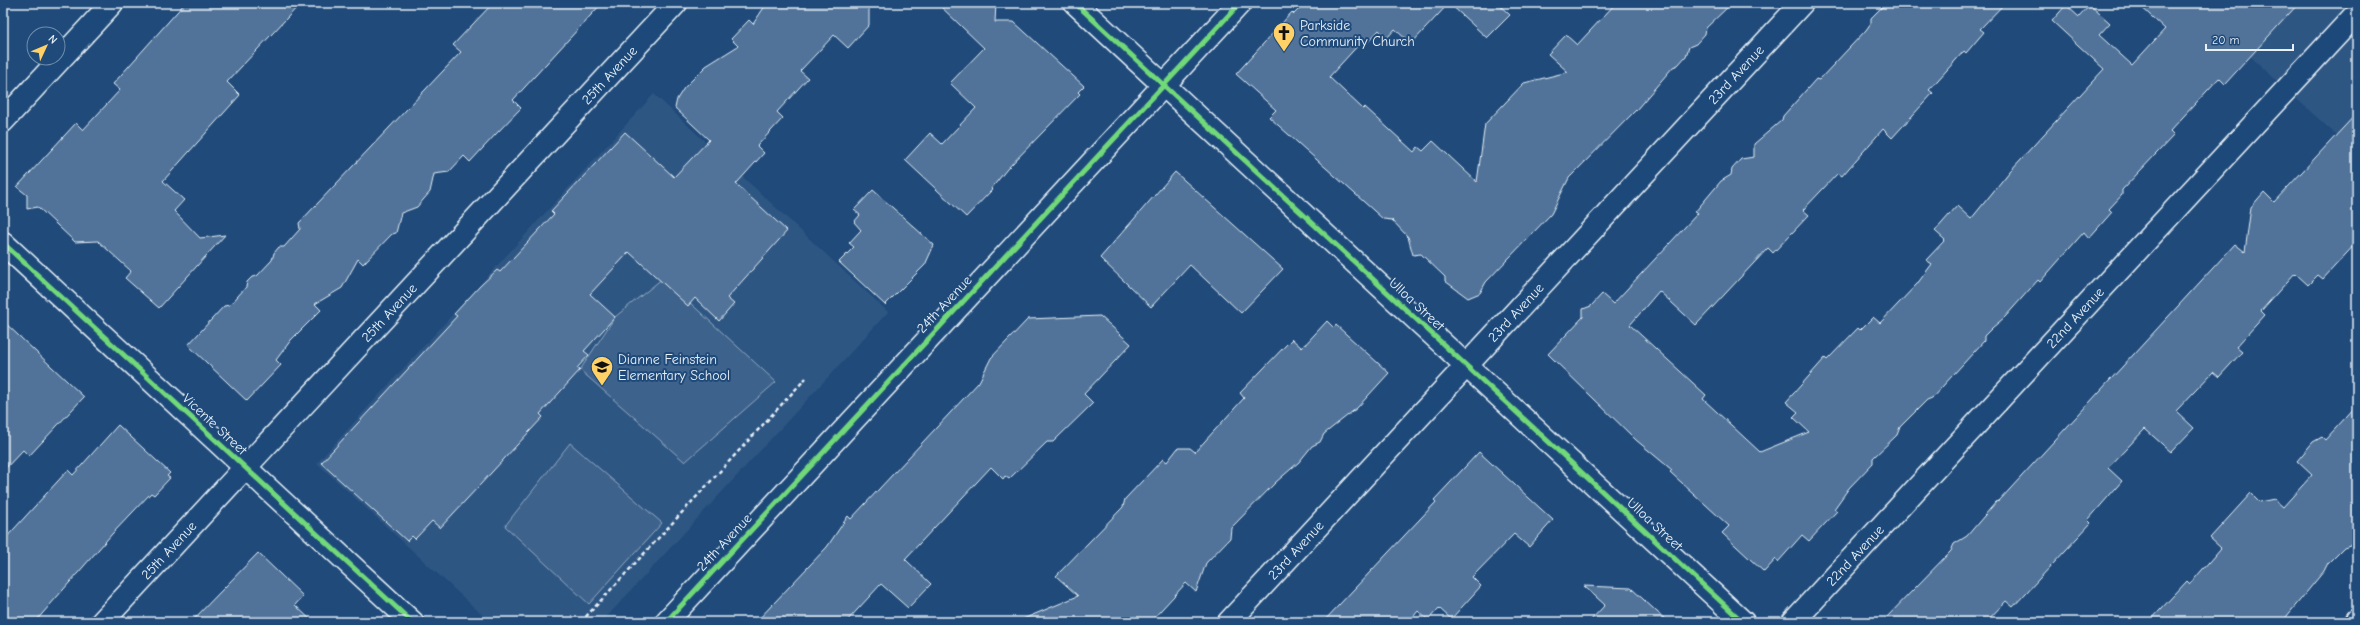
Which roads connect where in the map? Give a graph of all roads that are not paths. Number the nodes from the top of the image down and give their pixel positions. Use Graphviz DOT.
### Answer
graph roads {
  1 [pos="112,3"];
  2 [pos="676,3"];
  3 [pos="1075,3"];
  4 [pos="1240,3"];
  5 [pos="1802,3"];
  6 [pos="2357,13"];
  7 [pos="1164,85"];
  8 [pos="3,120"];
  9 [pos="3,243"];
  10 [pos="1466,365"];
  11 [pos="245,468"];
  12 [pos="102,622"];
  13 [pos="412,622"];
  14 [pos="666,622"];
  15 [pos="1228,622"];
  16 [pos="1743,622"];
  17 [pos="1793,622"];
  1 -- 8 [label="street"];
  2 -- 11 [label="street, 25th Avenue"];
  3 -- 7 [label="street, Ulloa Street"];
  4 -- 7 [label="street, 24th Avenue"];
  5 -- 10 [label="street, 23rd Avenue"];
  6 -- 17 [label="street, 22nd Avenue"];
  7 -- 10 [label="street, Ulloa Street"];
  7 -- 14 [label="street, 24th Avenue"];
  9 -- 11 [label="street, Vicente Street"];
  10 -- 15 [label="street, 23rd Avenue"];
  10 -- 16 [label="street, Ulloa Street"];
  11 -- 12 [label="street, 25th Avenue"];
  11 -- 13 [label="street, Vicente Street"];
}
